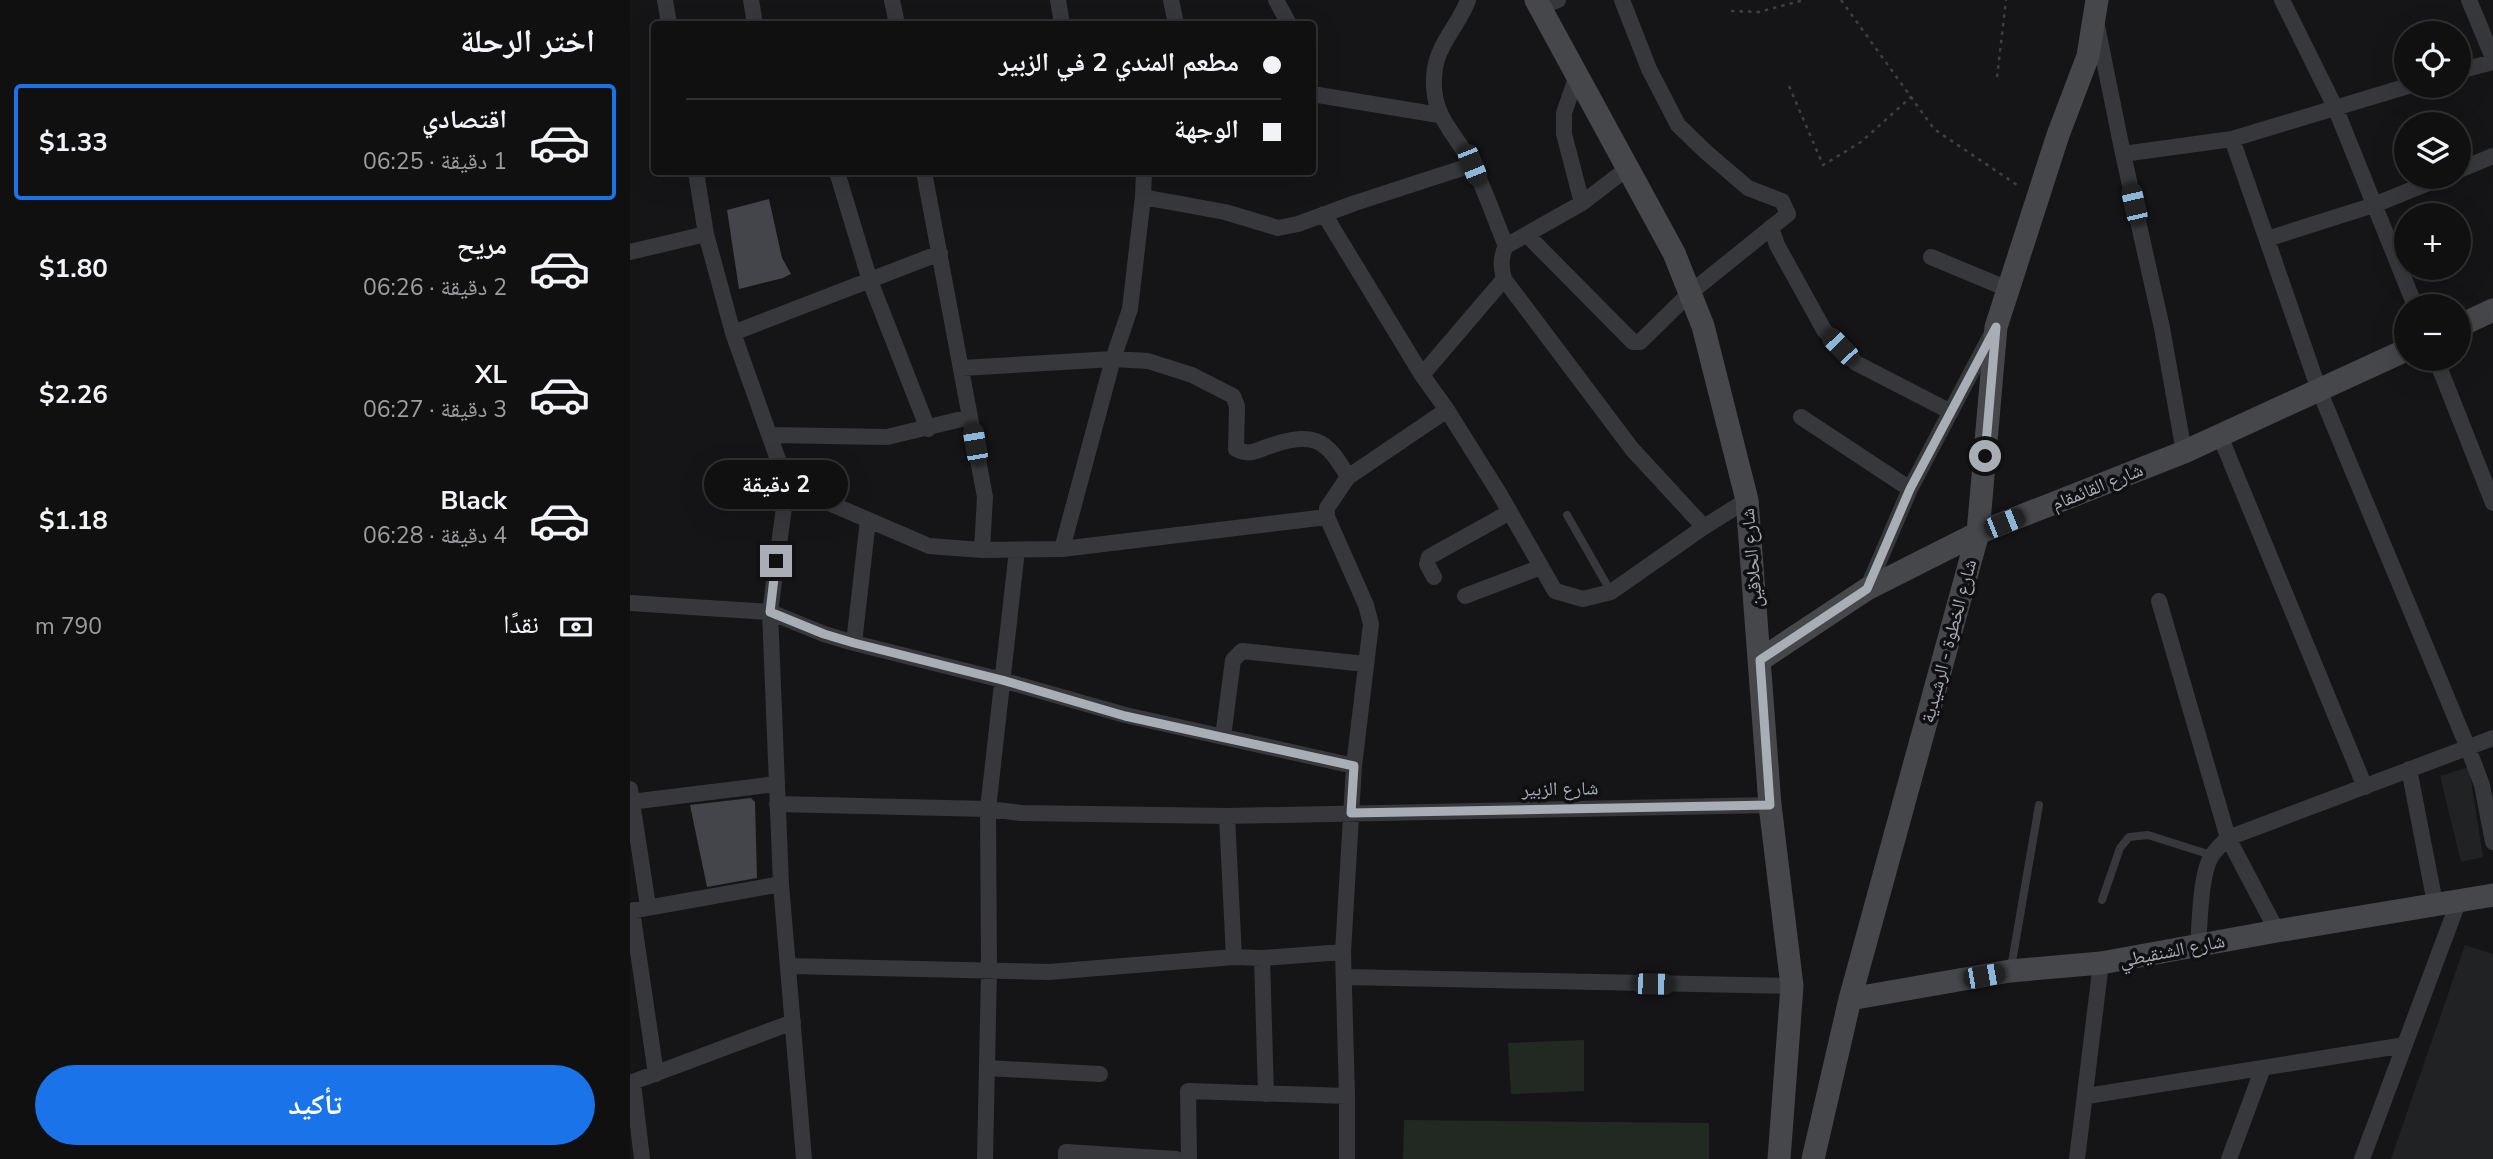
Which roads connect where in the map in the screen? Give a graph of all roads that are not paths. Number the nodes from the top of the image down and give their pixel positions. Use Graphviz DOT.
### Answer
graph roads {
  1 [pos="665,0"];
  2 [pos="751,0"];
  3 [pos="892,0"];
  4 [pos="1058,0"];
  5 [pos="1171,0"];
  6 [pos="1276,0"];
  7 [pos="1468,0"];
  8 [pos="1622,0"];
  9 [pos="2282,0"];
  10 [pos="2469,0"];
  11 [pos="1545,2"];
  12 [pos="2096,8"];
  13 [pos="668,21"];
  14 [pos="754,21"];
  15 [pos="896,21"];
  16 [pos="1062,21"];
  17 [pos="1175,21"];
  18 [pos="1287,21"];
  19 [pos="2493,60"];
  20 [pos="2471,67"];
  21 [pos="1577,75"];
  22 [pos="2394,90"];
  23 [pos="1316,95"];
  24 [pos="2335,107"];
  25 [pos="1438,115"];
  26 [pos="2232,139"];
  27 [pos="2123,154"];
  28 [pos="2493,156"];
  29 [pos="1472,165"];
  30 [pos="2471,165"];
  31 [pos="1628,168"];
  32 [pos="696,175"];
  33 [pos="838,175"];
  34 [pos="925,175"];
  35 [pos="1144,175"];
  36 [pos="2413,189"];
  37 [pos="1143,197"];
  38 [pos="1582,203"];
  39 [pos="2374,205"];
  40 [pos="1324,214"];
  41 [pos="1771,227"];
  42 [pos="706,234"];
  43 [pos="1527,235"];
  44 [pos="2267,239"];
  45 [pos="1506,246"];
  46 [pos="630,252"];
  47 [pos="940,253"];
  48 [pos="1931,257"];
  49 [pos="1504,279"];
  50 [pos="870,281"];
  51 [pos="2008,289"];
  52 [pos="1690,293"];
  53 [pos="2410,294"];
  54 [pos="2493,310"];
  55 [pos="2471,320"];
  56 [pos="1996,327"];
  57 [pos="733,333"];
  58 [pos="2394,356"];
  59 [pos="1113,359"];
  60 [pos="962,368"];
  61 [pos="2441,371"];
  62 [pos="1422,375"];
  63 [pos="2319,390"];
  64 [pos="1447,411"];
  65 [pos="1951,412"];
  66 [pos="970,417"];
  67 [pos="1801,417"];
  68 [pos="928,429"];
  69 [pos="769,435"];
  70 [pos="2220,436"];
  71 [pos="2184,452"];
  72 [pos="1349,477"];
  73 [pos="787,485"];
  74 [pos="1910,489"];
  75 [pos="1746,500"];
  76 [pos="2493,503"];
  77 [pos="1510,512"];
  78 [pos="1567,515"];
  79 [pos="1327,517"];
  80 [pos="868,520"];
  81 [pos="1704,527"];
  82 [pos="1978,533"];
  83 [pos="1062,549"];
  84 [pos="982,550"];
  85 [pos="1017,550"];
  86 [pos="1541,567"];
  87 [pos="1434,577"];
  88 [pos="1867,589"];
  89 [pos="1611,592"];
  90 [pos="1465,596"];
  91 [pos="2159,601"];
  92 [pos="630,603"];
  93 [pos="770,612"];
  94 [pos="854,643"];
  95 [pos="1760,660"];
  96 [pos="1366,664"];
  97 [pos="1002,680"];
  98 [pos="1223,737"];
  99 [pos="2493,738"];
  100 [pos="2468,748"];
  101 [pos="1354,766"];
  102 [pos="2409,769"];
  103 [pos="776,784"];
  104 [pos="2365,787"];
  105 [pos="630,789"];
  106 [pos="630,801"];
  107 [pos="776,804"];
  108 [pos="1770,805"];
  109 [pos="2039,805"];
  110 [pos="988,809"];
  111 [pos="1351,813"];
  112 [pos="1227,816"];
  113 [pos="2228,838"];
  114 [pos="2493,842"];
  115 [pos="2211,855"];
  116 [pos="781,884"];
  117 [pos="2493,895"];
  118 [pos="2102,900"];
  119 [pos="2459,900"];
  120 [pos="2435,903"];
  121 [pos="648,906"];
  122 [pos="631,911"];
  123 [pos="2277,931"];
  124 [pos="2198,945"];
  125 [pos="1343,952"];
  126 [pos="1234,957"];
  127 [pos="1262,958"];
  128 [pos="2101,964"];
  129 [pos="789,966"];
  130 [pos="2010,971"];
  131 [pos="989,972"];
  132 [pos="1345,977"];
  133 [pos="1792,986"];
  134 [pos="1850,999"];
  135 [pos="793,1022"];
  136 [pos="2405,1045"];
  137 [pos="987,1068"];
  138 [pos="2263,1068"];
  139 [pos="656,1074"];
  140 [pos="1100,1074"];
  141 [pos="631,1083"];
  142 [pos="1266,1094"];
  143 [pos="1348,1096"];
  144 [pos="2087,1096"];
  145 [pos="642,1159"];
  146 [pos="804,1159"];
  147 [pos="985,1159"];
  148 [pos="1066,1159"];
  149 [pos="1176,1159"];
  150 [pos="1189,1159"];
  151 [pos="1347,1159"];
  152 [pos="1779,1159"];
  153 [pos="1814,1159"];
  154 [pos="2077,1159"];
  155 [pos="2229,1159"];
  156 [pos="2362,1159"];
  1 -- 13 [label="street"];
  2 -- 14 [label="street"];
  3 -- 15 [label="street"];
  4 -- 16 [label="street"];
  5 -- 17 [label="street"];
  6 -- 18 [label="street"];
  7 -- 25 [label="street"];
  8 -- 41 [label="street"];
  9 -- 24 [label="street"];
  10 -- 19 [label="street"];
  11 -- 21 [label="main road, شارع الحلاقين"];
  12 -- 27 [label="street"];
  12 -- 51 [label="main road, شارع الخطوة - الرشيدية"];
  19 -- 20 [label="street"];
  21 -- 31 [label="main road, شارع الحلاقين"];
  21 -- 38 [label="street"];
  22 -- 24 [label="street"];
  23 -- 25 [label="street"];
  24 -- 26 [label="street"];
  24 -- 39 [label="street"];
  25 -- 29 [label="street"];
  26 -- 27 [label="street"];
  26 -- 44 [label="street"];
  27 -- 71 [label="street"];
  28 -- 30 [label="street"];
  29 -- 40 [label="street"];
  29 -- 45 [label="street"];
  31 -- 38 [label="street"];
  31 -- 52 [label="main road, شارع الحلاقين"];
  32 -- 42 [label="street"];
  33 -- 50 [label="street"];
  34 -- 47 [label="street"];
  35 -- 37 [label="street"];
  36 -- 39 [label="street"];
  37 -- 40 [label="street"];
  37 -- 59 [label="street"];
  38 -- 43 [label="street"];
  39 -- 44 [label="street"];
  39 -- 53 [label="street"];
  40 -- 62 [label="street"];
  41 -- 52 [label="street"];
  41 -- 65 [label="street"];
  42 -- 46 [label="street"];
  42 -- 57 [label="street"];
  43 -- 45 [label="street"];
  43 -- 52 [label="street"];
  44 -- 63 [label="street"];
  45 -- 49 [label="street"];
  47 -- 50 [label="street"];
  47 -- 60 [label="street"];
  48 -- 51 [label="street"];
  49 -- 62 [label="street"];
  49 -- 81 [label="street"];
  50 -- 57 [label="street"];
  50 -- 68 [label="street"];
  51 -- 56 [label="main road, شارع الخطوة - الرشيدية"];
  52 -- 75 [label="main road, شارع الحلاقين"];
  54 -- 55 [label="main road"];
  56 -- 65 [label="street"];
  56 -- 82 [label="main road, شارع الخطوة - الرشيدية"];
  57 -- 69 [label="street"];
  58 -- 63 [label="main road, شارع القائمقام"];
  59 -- 60 [label="street"];
  59 -- 72 [label="street"];
  59 -- 83 [label="street"];
  60 -- 66 [label="street"];
  61 -- 76 [label="street"];
  62 -- 64 [label="street"];
  63 -- 70 [label="main road, شارع القائمقام"];
  63 -- 100 [label="street"];
  64 -- 72 [label="street"];
  64 -- 77 [label="street"];
  65 -- 74 [label="street"];
  66 -- 68 [label="street"];
  66 -- 84 [label="street"];
  67 -- 74 [label="street"];
  68 -- 69 [label="street"];
  69 -- 73 [label="street"];
  70 -- 71 [label="main road, شارع القائمقام"];
  70 -- 104 [label="street"];
  71 -- 82 [label="main road, شارع القائمقام"];
  72 -- 79 [label="street"];
  73 -- 80 [label="street"];
  73 -- 93 [label="street"];
  74 -- 88 [label="street"];
  75 -- 81 [label="street"];
  75 -- 95 [label="main road, شارع الحلاقين"];
  77 -- 86 [label="street"];
  77 -- 87 [label="street"];
  78 -- 89 [label="lane"];
  79 -- 83 [label="street"];
  79 -- 96 [label="street"];
  80 -- 84 [label="street"];
  80 -- 94 [label="street"];
  81 -- 89 [label="street"];
  82 -- 88 [label="main road, شارع القائمقام"];
  82 -- 134 [label="main road, شارع الخطوة - الرشيدية"];
  83 -- 85 [label="street"];
  84 -- 85 [label="street"];
  85 -- 97 [label="street"];
  86 -- 89 [label="street"];
  86 -- 90 [label="street"];
  88 -- 95 [label="main road, شارع القائمقام"];
  91 -- 113 [label="street"];
  92 -- 93 [label="street"];
  93 -- 94 [label="street"];
  93 -- 103 [label="street"];
  94 -- 97 [label="street"];
  95 -- 108 [label="main road, شارع الحلاقين"];
  96 -- 98 [label="street"];
  96 -- 101 [label="street"];
  97 -- 98 [label="street"];
  97 -- 110 [label="street"];
  98 -- 101 [label="street"];
  99 -- 100 [label="street"];
  100 -- 102 [label="street"];
  100 -- 114 [label="street"];
  101 -- 111 [label="street"];
  102 -- 104 [label="street"];
  102 -- 120 [label="street"];
  103 -- 106 [label="street"];
  103 -- 107 [label="street"];
  104 -- 113 [label="street"];
  105 -- 106 [label="street"];
  106 -- 121 [label="street"];
  107 -- 110 [label="street, شارع الزبير"];
  107 -- 116 [label="street"];
  108 -- 111 [label="street, شارع الزبير"];
  108 -- 133 [label="main road, شارع الحلاقين"];
  109 -- 130 [label="lane"];
  110 -- 112 [label="street, شارع الزبير"];
  110 -- 131 [label="street"];
  111 -- 112 [label="street, شارع الزبير"];
  111 -- 125 [label="street"];
  112 -- 126 [label="street"];
  113 -- 115 [label="street"];
  113 -- 123 [label="street"];
  115 -- 118 [label="lane"];
  115 -- 124 [label="street"];
  116 -- 121 [label="street"];
  116 -- 129 [label="street"];
  117 -- 119 [label="main road, شارع الشنقيطي"];
  119 -- 120 [label="main road, شارع الشنقيطي"];
  119 -- 136 [label="street"];
  120 -- 123 [label="main road, شارع الشنقيطي"];
  121 -- 122 [label="street"];
  122 -- 139 [label="street"];
  123 -- 124 [label="main road, شارع الشنقيطي"];
  124 -- 128 [label="main road, شارع الشنقيطي"];
  125 -- 127 [label="street"];
  125 -- 132 [label="street"];
  126 -- 127 [label="street"];
  126 -- 131 [label="street"];
  127 -- 142 [label="street"];
  128 -- 130 [label="main road, شارع الشنقيطي"];
  128 -- 144 [label="street"];
  129 -- 131 [label="street"];
  129 -- 135 [label="street"];
  130 -- 134 [label="main road, شارع الشنقيطي"];
  131 -- 137 [label="street"];
  132 -- 133 [label="street"];
  132 -- 143 [label="street"];
  133 -- 152 [label="main road, شارع الحلاقين"];
  134 -- 153 [label="main road, شارع الخطوة - الرشيدية"];
  135 -- 139 [label="street"];
  135 -- 146 [label="street"];
  136 -- 138 [label="street"];
  136 -- 156 [label="street"];
  137 -- 140 [label="street"];
  137 -- 147 [label="street"];
  138 -- 144 [label="street"];
  138 -- 155 [label="street"];
  139 -- 141 [label="street"];
  141 -- 145 [label="street"];
  142 -- 143 [label="street"];
  142 -- 150 [label="street"];
  143 -- 151 [label="street"];
  144 -- 154 [label="street"];
  148 -- 149 [label="street"];
}
